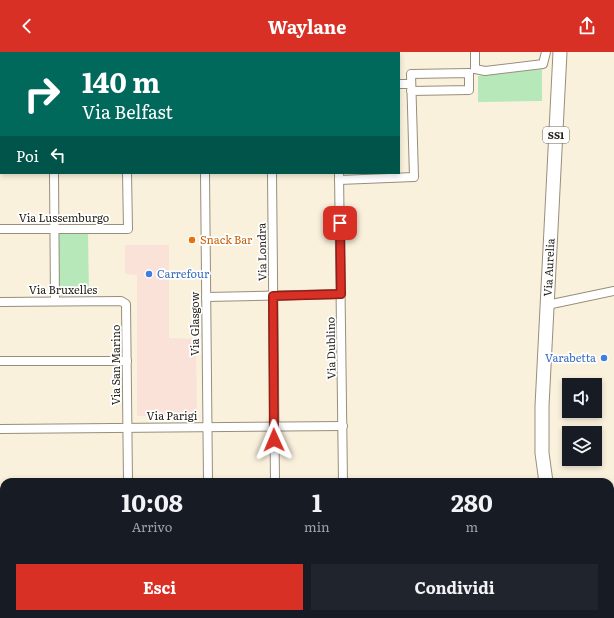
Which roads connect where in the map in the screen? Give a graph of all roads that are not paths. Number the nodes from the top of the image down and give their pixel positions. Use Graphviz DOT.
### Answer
graph roads {
  1 [pos="475,52"];
  2 [pos="546,52"];
  3 [pos="560,52"];
  4 [pos="472,71"];
  5 [pos="400,84"];
  6 [pos="411,88"];
  7 [pos="54,174"];
  8 [pos="127,174"];
  9 [pos="205,174"];
  10 [pos="272,174"];
  11 [pos="339,177"];
  12 [pos="54,228"];
  13 [pos="0,229"];
  14 [pos="614,290"];
  15 [pos="341,294"];
  16 [pos="273,296"];
  17 [pos="206,297"];
  18 [pos="55,301"];
  19 [pos="0,302"];
  20 [pos="125,303"];
  21 [pos="547,306"];
  22 [pos="127,361"];
  23 [pos="0,362"];
  24 [pos="343,426"];
  25 [pos="208,427"];
  26 [pos="274,427"];
  27 [pos="127,428"];
  28 [pos="0,429"];
  29 [pos="128,478"];
  30 [pos="208,478"];
  31 [pos="275,478"];
  32 [pos="343,478"];
  33 [pos="545,478"];
  1 -- 4 [label="street"];
  2 -- 4 [label="street"];
  3 -- 21 [label="main road, Via Aurelia / SS1"];
  4 -- 6 [label="street"];
  4 -- 6 [label="street"];
  5 -- 6 [label="street"];
  6 -- 11 [label="street"];
  7 -- 12 [label="street"];
  8 -- 12 [label="street, Via Lussemburgo"];
  9 -- 17 [label="street, Via Glasgow"];
  10 -- 16 [label="street, Via Londra"];
  11 -- 15 [label="street, Via Dublino"];
  12 -- 13 [label="street, Via Lussemburgo"];
  12 -- 18 [label="street"];
  14 -- 21 [label="street"];
  15 -- 16 [label="street"];
  15 -- 24 [label="street, Via Dublino"];
  16 -- 17 [label="street"];
  16 -- 26 [label="street, Via Londra"];
  17 -- 25 [label="street, Via Glasgow"];
  18 -- 19 [label="street, Via Bruxelles"];
  18 -- 20 [label="street, Via Bruxelles"];
  20 -- 22 [label="street, Via San Marino"];
  21 -- 33 [label="main road, Via Aurelia / SS1"];
  22 -- 23 [label="street"];
  22 -- 27 [label="street, Via San Marino"];
  24 -- 26 [label="street, Via Parigi"];
  24 -- 32 [label="street, Via Dublino"];
  25 -- 26 [label="street, Via Parigi"];
  25 -- 27 [label="street, Via Parigi"];
  25 -- 30 [label="street, Via Glasgow"];
  26 -- 31 [label="street, Via Londra"];
  27 -- 28 [label="street, Via Parigi"];
  27 -- 29 [label="street, Via San Marino"];
}
